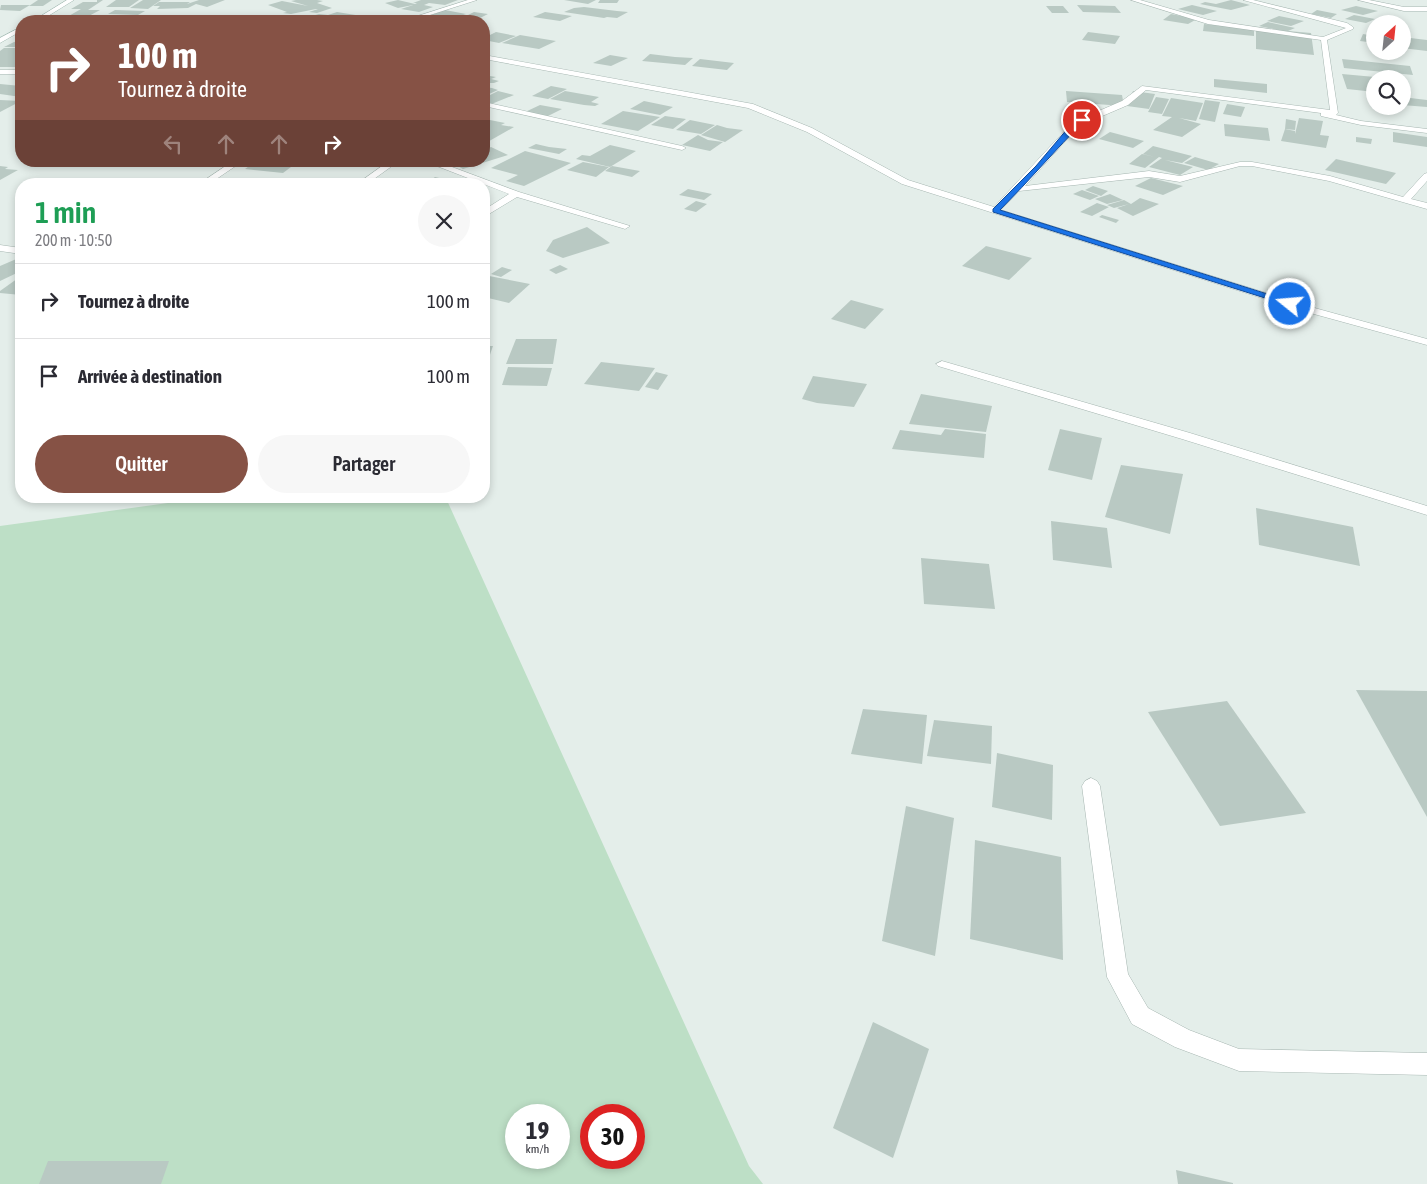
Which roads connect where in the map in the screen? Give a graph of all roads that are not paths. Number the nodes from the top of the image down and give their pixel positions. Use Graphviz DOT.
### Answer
graph roads {
  1 [pos="71,0"];
  2 [pos="474,0"];
  3 [pos="1134,0"];
  4 [pos="1246,0"];
  5 [pos="1361,0"];
  6 [pos="1427,9"];
  7 [pos="46,15"];
  8 [pos="425,15"];
  9 [pos="15,32"];
  10 [pos="1324,39"];
  11 [pos="0,41"];
  12 [pos="490,58"];
  13 [pos="0,72"];
  14 [pos="15,72"];
  15 [pos="490,105"];
  16 [pos="1310,111"];
  17 [pos="1427,131"];
  18 [pos="682,148"];
  19 [pos="230,167"];
  20 [pos="386,167"];
  21 [pos="444,167"];
  22 [pos="1427,176"];
  23 [pos="212,178"];
  24 [pos="370,178"];
  25 [pos="473,178"];
  26 [pos="490,184"];
  27 [pos="1017,189"];
  28 [pos="516,194"];
  29 [pos="1405,200"];
  30 [pos="1427,206"];
  31 [pos="490,210"];
  32 [pos="995,211"];
  33 [pos="625,226"];
  34 [pos="0,248"];
  35 [pos="15,250"];
  36 [pos="1427,342"];
  37 [pos="942,364"];
  38 [pos="1427,511"];
  39 [pos="1091,786"];
  40 [pos="1427,1064"];
  1 -- 7 [label="street"];
  2 -- 8 [label="street"];
  3 -- 10 [label="street"];
  4 -- 10 [label="street"];
  5 -- 6 [label="street"];
  9 -- 11 [label="street"];
  10 -- 16 [label="street"];
  12 -- 32 [label="street"];
  13 -- 14 [label="street"];
  15 -- 18 [label="street"];
  16 -- 17 [label="street"];
  16 -- 27 [label="street"];
  19 -- 23 [label="street"];
  20 -- 24 [label="street"];
  21 -- 25 [label="street"];
  22 -- 29 [label="street"];
  26 -- 28 [label="street"];
  27 -- 29 [label="street"];
  27 -- 32 [label="street"];
  28 -- 31 [label="street"];
  28 -- 33 [label="street"];
  29 -- 30 [label="street"];
  32 -- 36 [label="street"];
  34 -- 35 [label="street"];
  37 -- 38 [label="street"];
  39 -- 40 [label="street"];
}
